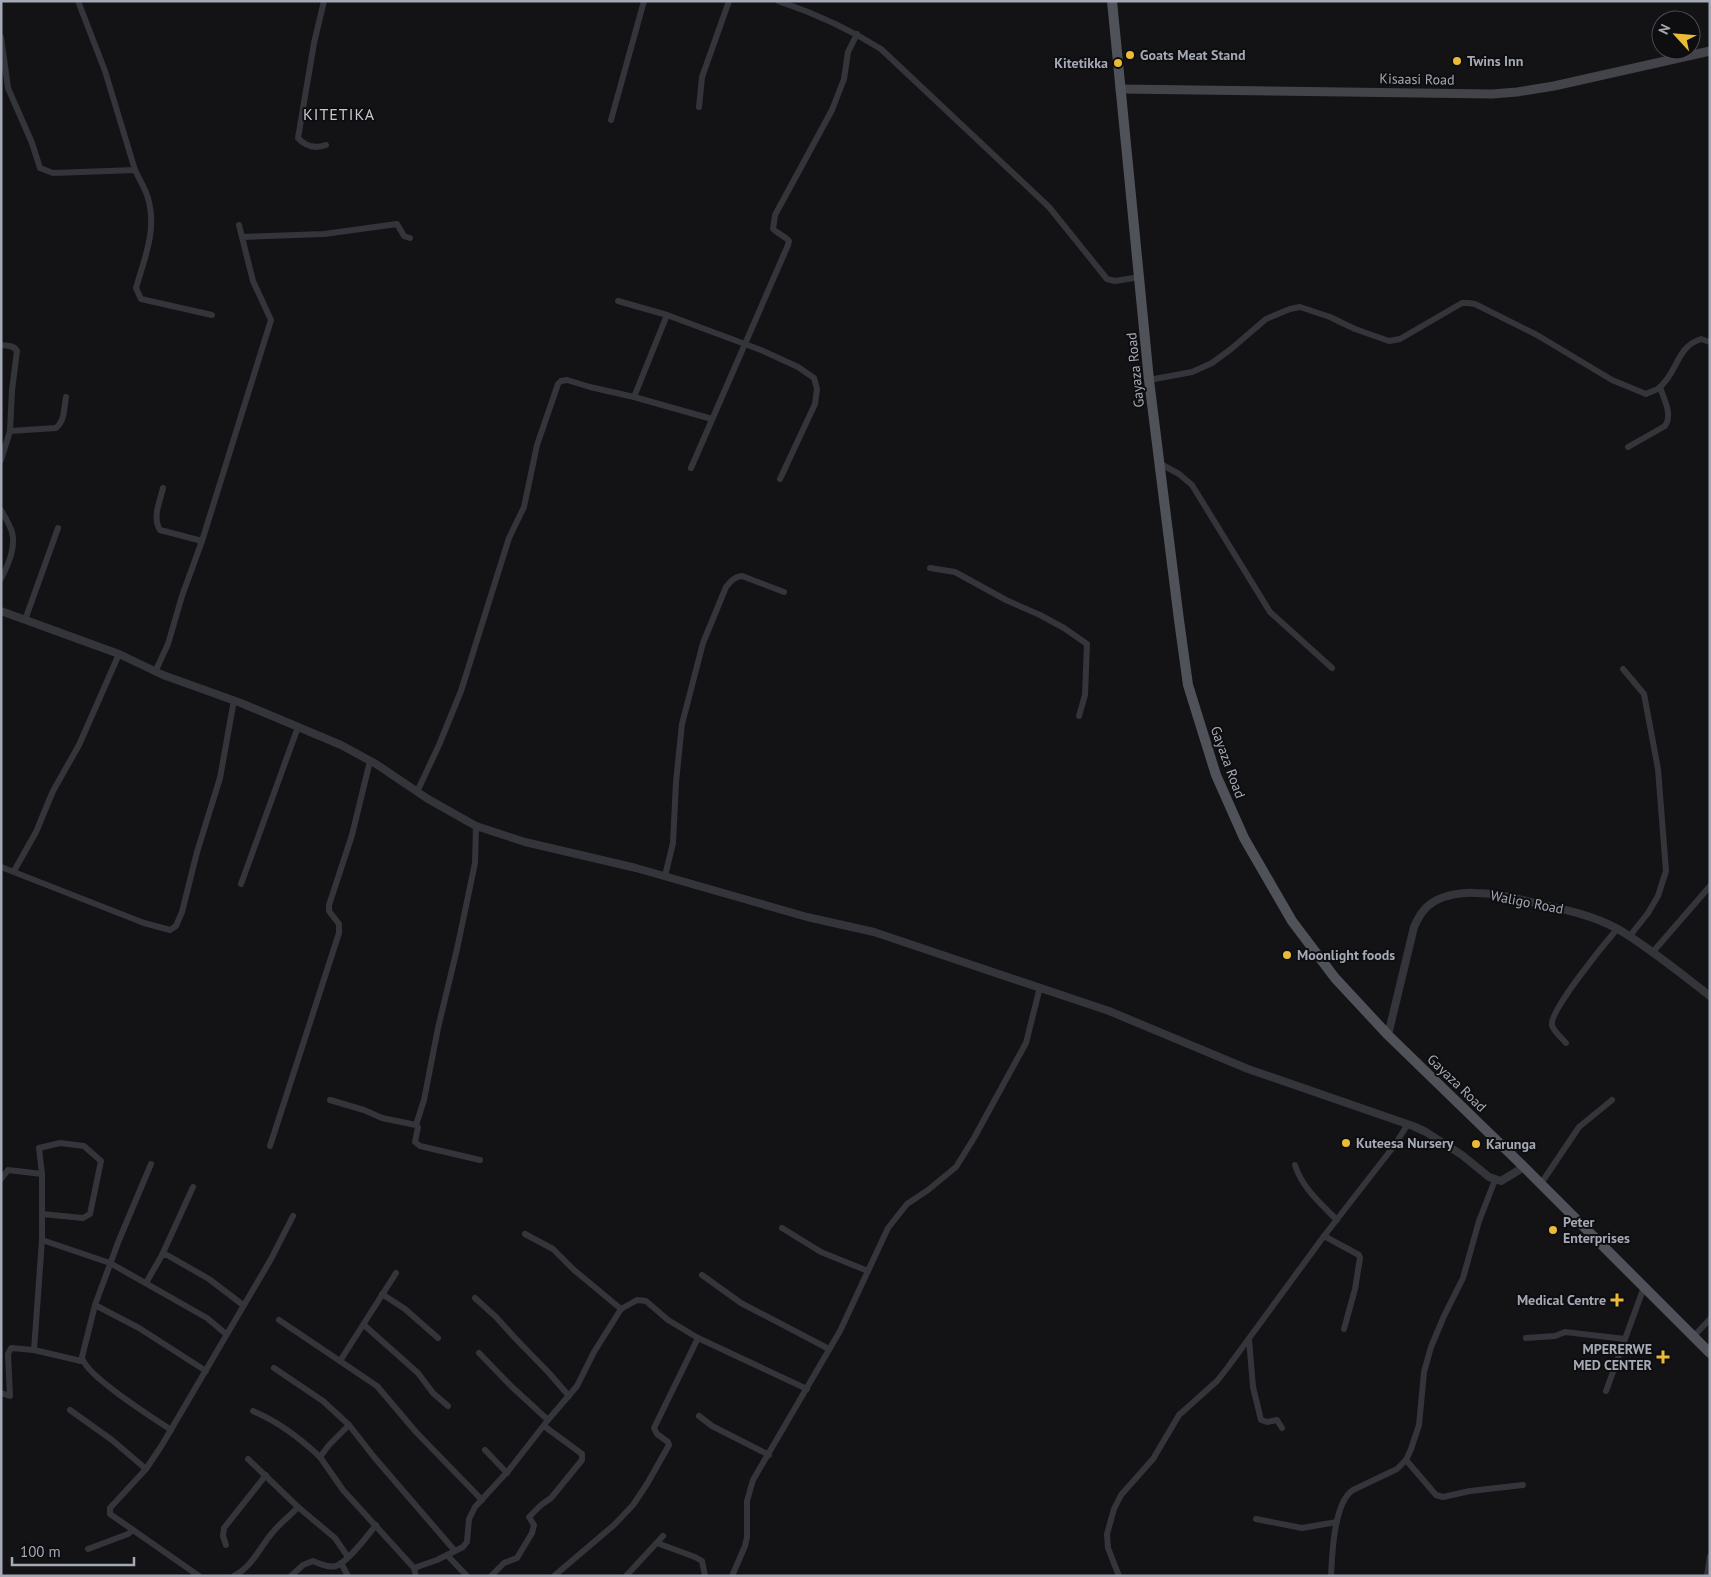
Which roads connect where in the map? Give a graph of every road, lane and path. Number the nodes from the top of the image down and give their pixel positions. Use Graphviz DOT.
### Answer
graph roads {
  1 [pos="78,1"];
  2 [pos="324,1"];
  3 [pos="644,1"];
  4 [pos="728,1"];
  5 [pos="778,1"];
  6 [pos="1112,1"];
  7 [pos="857,34"];
  8 [pos="1,37"];
  9 [pos="1710,51"];
  10 [pos="1120,89"];
  11 [pos="699,107"];
  12 [pos="611,120"];
  13 [pos="326,145"];
  14 [pos="135,170"];
  15 [pos="239,225"];
  16 [pos="242,237"];
  17 [pos="410,238"];
  18 [pos="1140,277"];
  19 [pos="618,301"];
  20 [pos="212,314"];
  21 [pos="667,315"];
  22 [pos="1710,342"];
  23 [pos="744,343"];
  24 [pos="1,345"];
  25 [pos="1149,380"];
  26 [pos="1660,387"];
  27 [pos="66,397"];
  28 [pos="634,397"];
  29 [pos="712,419"];
  30 [pos="10,431"];
  31 [pos="1628,446"];
  32 [pos="1,460"];
  33 [pos="1159,462"];
  34 [pos="691,468"];
  35 [pos="780,479"];
  36 [pos="164,488"];
  37 [pos="1,510"];
  38 [pos="58,528"];
  39 [pos="202,540"];
  40 [pos="930,568"];
  41 [pos="1,579"];
  42 [pos="784,592"];
  43 [pos="1,611"];
  44 [pos="25,620"];
  45 [pos="120,654"];
  46 [pos="1332,668"];
  47 [pos="1623,669"];
  48 [pos="155,672"];
  49 [pos="234,700"];
  50 [pos="1079,716"];
  51 [pos="298,726"];
  52 [pos="370,761"];
  53 [pos="417,792"];
  54 [pos="476,826"];
  55 [pos="1,867"];
  56 [pos="14,871"];
  57 [pos="666,876"];
  58 [pos="241,884"];
  59 [pos="1710,886"];
  60 [pos="1617,929"];
  61 [pos="1630,938"];
  62 [pos="1652,953"];
  63 [pos="1040,987"];
  64 [pos="1710,996"];
  65 [pos="1388,1035"];
  66 [pos="1566,1043"];
  67 [pos="330,1100"];
  68 [pos="1612,1100"];
  69 [pos="1408,1124"];
  70 [pos="416,1125"];
  71 [pos="270,1146"];
  72 [pos="480,1160"];
  73 [pos="152,1164"];
  74 [pos="1295,1165"];
  75 [pos="1524,1167"];
  76 [pos="42,1174"];
  77 [pos="1,1179"];
  78 [pos="1496,1180"];
  79 [pos="1540,1185"];
  80 [pos="193,1187"];
  81 [pos="42,1214"];
  82 [pos="293,1216"];
  83 [pos="1337,1220"];
  84 [pos="782,1228"];
  85 [pos="525,1234"];
  86 [pos="1324,1236"];
  87 [pos="42,1240"];
  88 [pos="162,1255"];
  89 [pos="110,1263"];
  90 [pos="868,1271"];
  91 [pos="396,1273"];
  92 [pos="702,1275"];
  93 [pos="146,1283"];
  94 [pos="1644,1287"];
  95 [pos="382,1294"];
  96 [pos="475,1298"];
  97 [pos="95,1305"];
  98 [pos="243,1305"];
  99 [pos="620,1309"];
  100 [pos="1710,1319"];
  101 [pos="279,1320"];
  102 [pos="364,1324"];
  103 [pos="1344,1329"];
  104 [pos="226,1334"];
  105 [pos="1693,1337"];
  106 [pos="438,1338"];
  107 [pos="698,1338"];
  108 [pos="1526,1338"];
  109 [pos="1249,1339"];
  110 [pos="1626,1339"];
  111 [pos="34,1350"];
  112 [pos="830,1350"];
  113 [pos="479,1353"];
  114 [pos="1710,1353"];
  115 [pos="340,1360"];
  116 [pos="81,1361"];
  117 [pos="274,1368"];
  118 [pos="206,1371"];
  119 [pos="807,1388"];
  120 [pos="1606,1391"];
  121 [pos="1,1393"];
  122 [pos="569,1396"];
  123 [pos="448,1406"];
  124 [pos="70,1410"];
  125 [pos="253,1410"];
  126 [pos="699,1416"];
  127 [pos="546,1423"];
  128 [pos="349,1425"];
  129 [pos="1282,1428"];
  130 [pos="171,1430"];
  131 [pos="485,1450"];
  132 [pos="769,1455"];
  133 [pos="320,1458"];
  134 [pos="248,1459"];
  135 [pos="1406,1460"];
  136 [pos="146,1469"];
  137 [pos="507,1473"];
  138 [pos="266,1476"];
  139 [pos="1523,1485"];
  140 [pos="482,1500"];
  141 [pos="298,1507"];
  142 [pos="1256,1519"];
  143 [pos="1337,1522"];
  144 [pos="376,1525"];
  145 [pos="133,1530"];
  146 [pos="663,1536"];
  147 [pos="657,1542"];
  148 [pos="226,1545"];
  149 [pos="88,1549"];
  150 [pos="455,1551"];
  151 [pos="447,1555"];
  152 [pos="1710,1556"];
  153 [pos="348,1557"];
  154 [pos="342,1563"];
  155 [pos="414,1568"];
  156 [pos="199,1576"];
  157 [pos="234,1576"];
  158 [pos="291,1576"];
  159 [pos="348,1576"];
  160 [pos="416,1576"];
  161 [pos="467,1576"];
  162 [pos="491,1576"];
  163 [pos="554,1576"];
  164 [pos="626,1576"];
  165 [pos="705,1576"];
  166 [pos="732,1576"];
  167 [pos="1119,1576"];
  168 [pos="1331,1576"];
  169 [pos="1707,1576"];
  1 -- 14 [label="street"];
  2 -- 13 [label="street"];
  3 -- 12 [label="street"];
  4 -- 11 [label="street"];
  5 -- 7 [label="street"];
  6 -- 10 [label="main road, Gayaza Road"];
  7 -- 18 [label="street"];
  7 -- 23 [label="street"];
  8 -- 14 [label="street"];
  9 -- 10 [label="main road, Kisaasi Road"];
  10 -- 18 [label="main road, Gayaza Road"];
  14 -- 20 [label="street"];
  15 -- 16 [label="street"];
  16 -- 17 [label="street"];
  16 -- 39 [label="street"];
  18 -- 25 [label="main road, Gayaza Road"];
  19 -- 21 [label="street"];
  21 -- 23 [label="street"];
  21 -- 28 [label="street"];
  22 -- 26 [label="street"];
  23 -- 29 [label="street"];
  23 -- 35 [label="street"];
  24 -- 30 [label="street"];
  25 -- 26 [label="street"];
  25 -- 33 [label="main road, Gayaza Road"];
  26 -- 31 [label="street"];
  27 -- 30 [label="street"];
  28 -- 29 [label="street"];
  28 -- 53 [label="street"];
  29 -- 34 [label="street"];
  30 -- 32 [label="street"];
  33 -- 46 [label="street"];
  33 -- 65 [label="main road, Gayaza Road"];
  36 -- 39 [label="street"];
  37 -- 41 [label="street"];
  38 -- 44 [label="street"];
  39 -- 48 [label="street"];
  40 -- 50 [label="street"];
  42 -- 57 [label="street"];
  43 -- 44 [label="street"];
  44 -- 45 [label="street"];
  45 -- 48 [label="street"];
  45 -- 56 [label="street"];
  47 -- 61 [label="street"];
  48 -- 49 [label="street"];
  49 -- 51 [label="street"];
  49 -- 56 [label="street"];
  51 -- 52 [label="street"];
  51 -- 58 [label="street"];
  52 -- 53 [label="street"];
  52 -- 71 [label="street"];
  53 -- 54 [label="street"];
  54 -- 57 [label="street"];
  54 -- 70 [label="street"];
  55 -- 56 [label="street"];
  57 -- 63 [label="street"];
  59 -- 62 [label="street"];
  60 -- 61 [label="street, Waligo Road"];
  60 -- 65 [label="street, Waligo Road"];
  60 -- 66 [label="street"];
  61 -- 62 [label="street, Waligo Road"];
  62 -- 64 [label="street, Waligo Road"];
  63 -- 69 [label="street"];
  63 -- 90 [label="street"];
  65 -- 75 [label="main road, Gayaza Road"];
  67 -- 70 [label="street"];
  68 -- 79 [label="street"];
  69 -- 78 [label="street"];
  69 -- 83 [label="street"];
  70 -- 72 [label="street"];
  73 -- 89 [label="street"];
  74 -- 83 [label="street"];
  75 -- 78 [label="street"];
  75 -- 79 [label="main road, Gayaza Road"];
  76 -- 77 [label="street"];
  76 -- 81 [label="street"];
  76 -- 81 [label="street"];
  78 -- 135 [label="street"];
  79 -- 94 [label="main road, Gayaza Road"];
  80 -- 88 [label="street"];
  81 -- 87 [label="street"];
  82 -- 98 [label="street"];
  83 -- 86 [label="street"];
  84 -- 90 [label="street"];
  85 -- 99 [label="street"];
  86 -- 103 [label="street"];
  86 -- 109 [label="street"];
  87 -- 89 [label="street"];
  87 -- 111 [label="street"];
  88 -- 93 [label="street"];
  88 -- 98 [label="street"];
  89 -- 93 [label="street"];
  89 -- 97 [label="street"];
  90 -- 112 [label="street"];
  91 -- 95 [label="street"];
  92 -- 112 [label="street"];
  93 -- 104 [label="street"];
  94 -- 105 [label="main road, Gayaza Road"];
  94 -- 110 [label="street"];
  95 -- 102 [label="street"];
  95 -- 106 [label="street"];
  96 -- 122 [label="street"];
  97 -- 116 [label="street"];
  97 -- 118 [label="street"];
  98 -- 104 [label="street"];
  99 -- 107 [label="street"];
  99 -- 122 [label="street"];
  100 -- 105 [label="street"];
  101 -- 115 [label="street"];
  102 -- 115 [label="street"];
  102 -- 123 [label="street"];
  104 -- 118 [label="street"];
  105 -- 114 [label="main road, Gayaza Road"];
  107 -- 119 [label="street"];
  107 -- 163 [label="street"];
  108 -- 110 [label="street"];
  109 -- 129 [label="street"];
  109 -- 167 [label="street"];
  110 -- 120 [label="street"];
  111 -- 116 [label="street"];
  111 -- 121 [label="street"];
  112 -- 119 [label="street"];
  113 -- 127 [label="street"];
  115 -- 140 [label="street"];
  116 -- 130 [label="street"];
  117 -- 128 [label="street"];
  118 -- 130 [label="street"];
  119 -- 132 [label="street"];
  122 -- 127 [label="street"];
  124 -- 136 [label="street"];
  125 -- 133 [label="street"];
  126 -- 132 [label="street"];
  127 -- 137 [label="street"];
  127 -- 162 [label="street"];
  128 -- 133 [label="street"];
  128 -- 150 [label="street"];
  130 -- 136 [label="street"];
  131 -- 137 [label="street"];
  132 -- 166 [label="street"];
  133 -- 144 [label="street"];
  134 -- 138 [label="street"];
  135 -- 139 [label="street"];
  135 -- 143 [label="street"];
  136 -- 145 [label="street"];
  137 -- 140 [label="street"];
  138 -- 141 [label="street"];
  138 -- 148 [label="street"];
  140 -- 150 [label="street"];
  141 -- 153 [label="street"];
  141 -- 157 [label="street"];
  142 -- 143 [label="street"];
  143 -- 168 [label="street"];
  144 -- 153 [label="street"];
  144 -- 155 [label="street"];
  145 -- 149 [label="street"];
  145 -- 156 [label="street"];
  146 -- 147 [label="street"];
  147 -- 164 [label="street"];
  147 -- 165 [label="street"];
  150 -- 151 [label="street"];
  151 -- 155 [label="street"];
  151 -- 161 [label="street"];
  152 -- 169 [label="street"];
  153 -- 154 [label="street"];
  154 -- 158 [label="street"];
  154 -- 159 [label="street"];
  155 -- 160 [label="street"];
}
